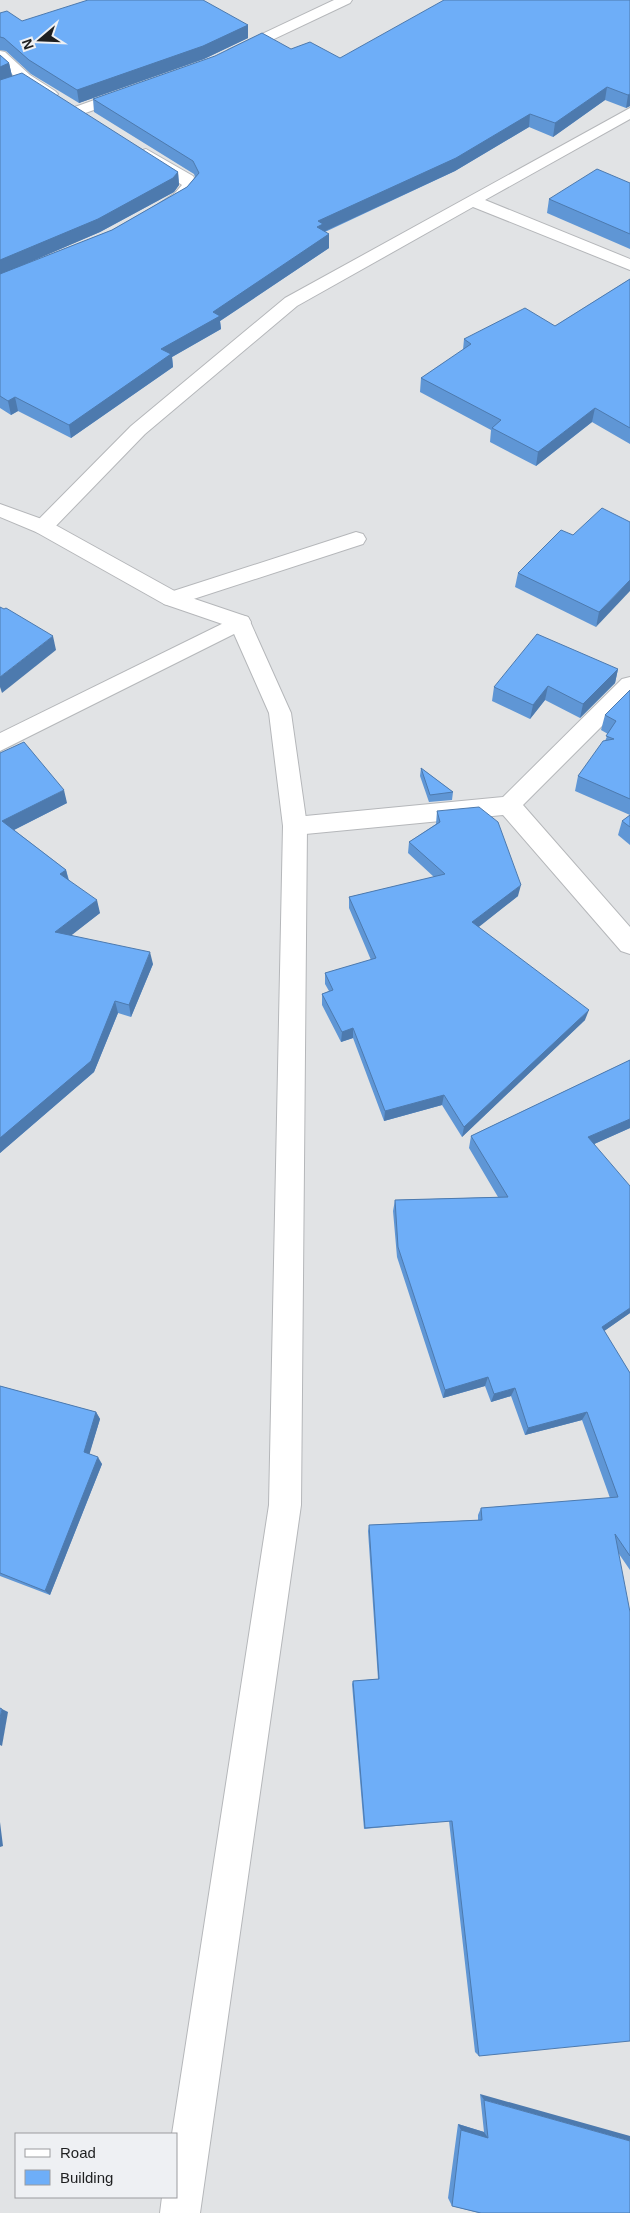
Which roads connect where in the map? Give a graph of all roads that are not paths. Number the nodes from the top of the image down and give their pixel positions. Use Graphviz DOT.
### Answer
graph roads {
  1 [pos="345,0"];
  2 [pos="0,55"];
  3 [pos="219,60"];
  4 [pos="25,78"];
  5 [pos="8,85"];
  6 [pos="139,89"];
  7 [pos="77,111"];
  8 [pos="630,113"];
  9 [pos="99,123"];
  10 [pos="130,144"];
  11 [pos="472,201"];
  12 [pos="146,216"];
  13 [pos="630,265"];
  14 [pos="0,510"];
  15 [pos="43,527"];
  16 [pos="356,539"];
  17 [pos="172,599"];
  18 [pos="240,622"];
  19 [pos="630,685"];
  20 [pos="0,743"];
  21 [pos="509,805"];
  22 [pos="295,826"];
  23 [pos="630,944"];
  24 [pos="180,2213"];
  1 -- 3 [label="street"];
  2 -- 4 [label="street"];
  4 -- 5 [label="street"];
  4 -- 7 [label="street"];
  6 -- 7 [label="street"];
  7 -- 9 [label="street"];
  8 -- 11 [label="street"];
  10 -- 12 [label="street"];
  11 -- 13 [label="street"];
  11 -- 15 [label="street"];
  14 -- 15 [label="street"];
  15 -- 17 [label="street"];
  16 -- 17 [label="street"];
  17 -- 18 [label="street"];
  18 -- 20 [label="street"];
  18 -- 22 [label="street"];
  19 -- 21 [label="street"];
  21 -- 22 [label="street"];
  21 -- 23 [label="street"];
  22 -- 24 [label="street"];
}
